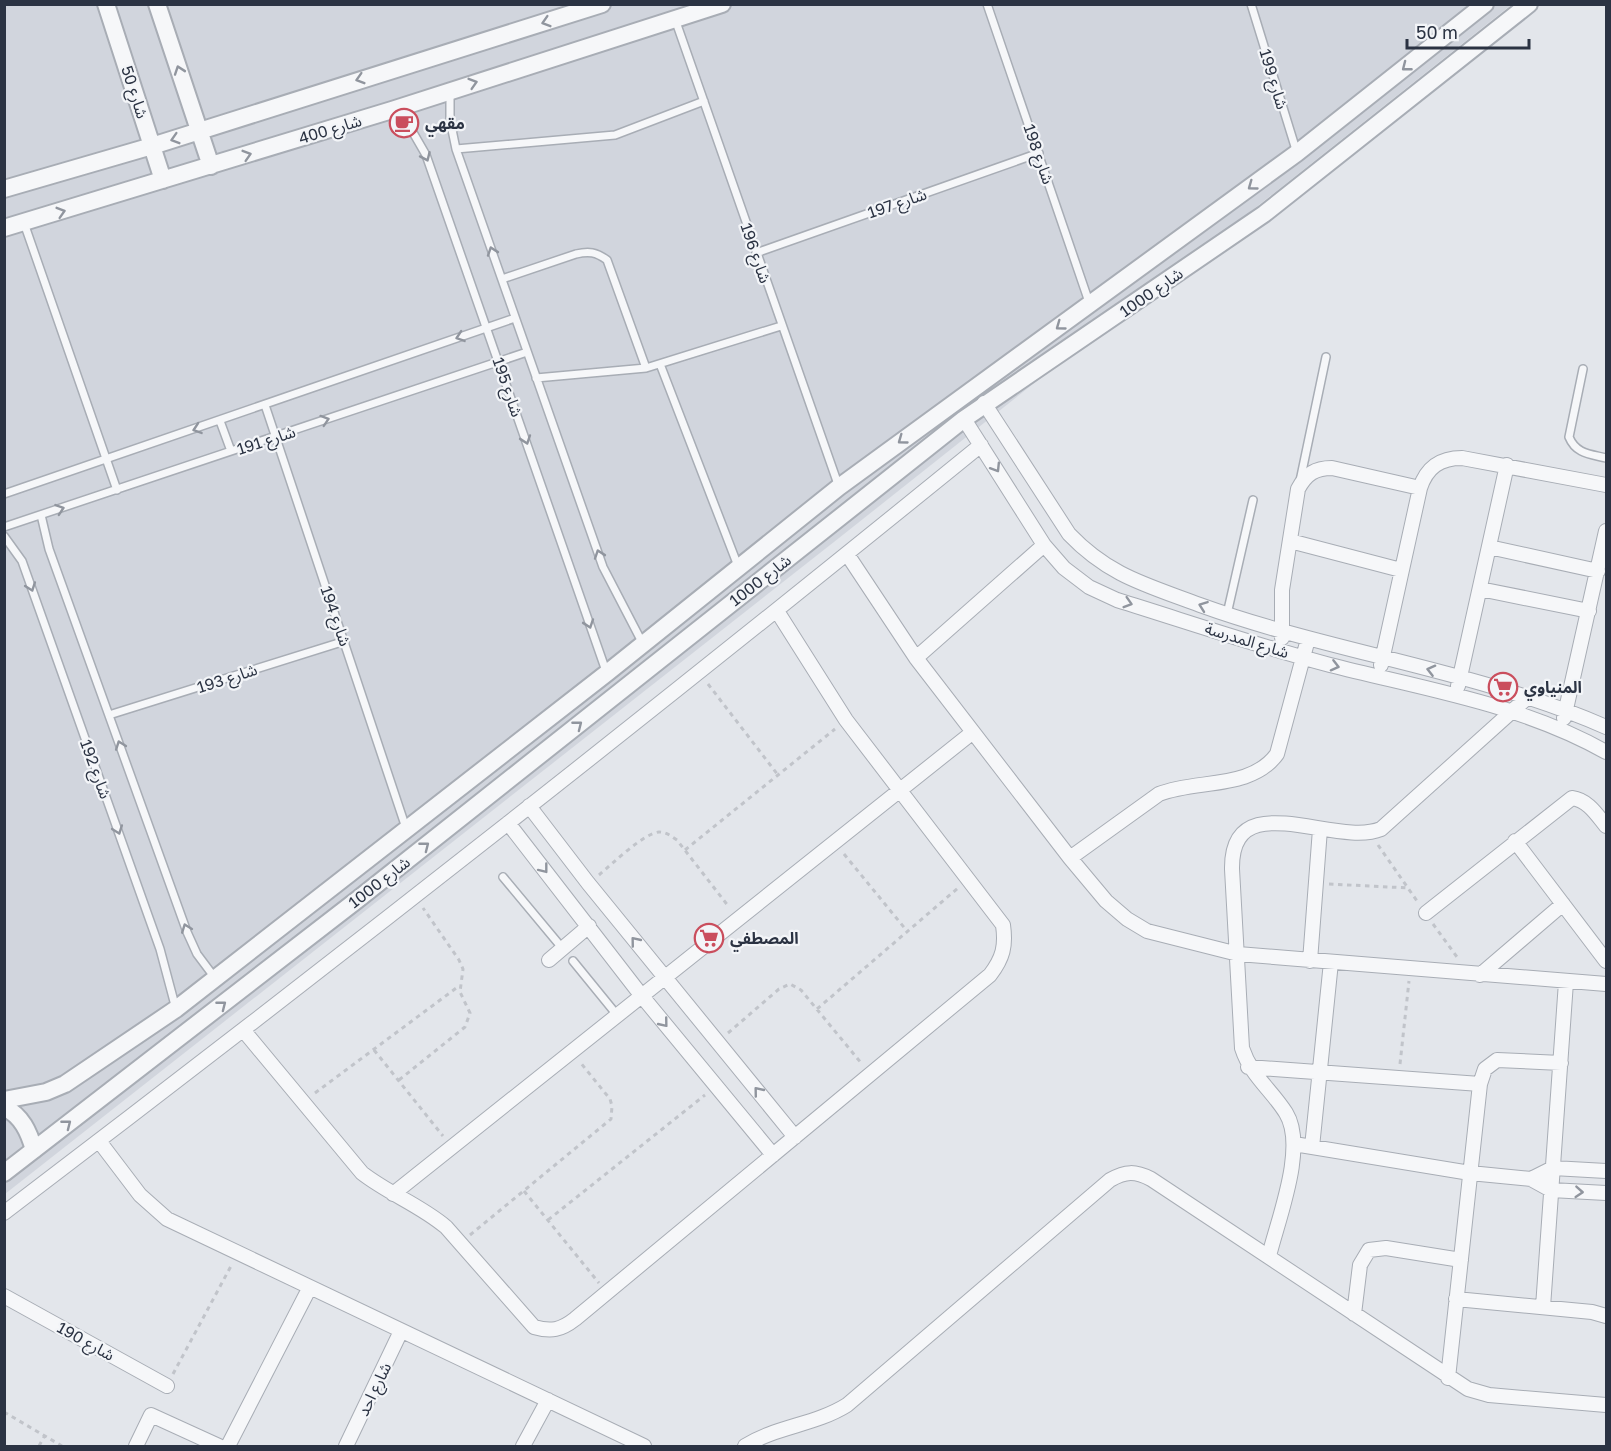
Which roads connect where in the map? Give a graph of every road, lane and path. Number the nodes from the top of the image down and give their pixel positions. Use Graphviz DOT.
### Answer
graph roads {
  1 [pos="106,4"];
  2 [pos="157,4"];
  3 [pos="602,4"];
  4 [pos="723,4"];
  5 [pos="987,4"];
  6 [pos="1251,4"];
  7 [pos="1485,4"];
  8 [pos="1529,4"];
  9 [pos="675,19"];
  10 [pos="450,90"];
  11 [pos="704,100"];
  12 [pos="392,111"];
  13 [pos="200,131"];
  14 [pos="152,146"];
  15 [pos="456,149"];
  16 [pos="1039,153"];
  17 [pos="1298,153"];
  18 [pos="212,166"];
  19 [pos="163,180"];
  20 [pos="4,189"];
  21 [pos="24,223"];
  22 [pos="4,228"];
  23 [pos="756,253"];
  24 [pos="502,279"];
  25 [pos="1090,304"];
  26 [pos="515,318"];
  27 [pos="781,326"];
  28 [pos="487,328"];
  29 [pos="527,352"];
  30 [pos="1326,357"];
  31 [pos="499,362"];
  32 [pos="660,364"];
  33 [pos="646,368"];
  34 [pos="1583,369"];
  35 [pos="536,378"];
  36 [pos="984,404"];
  37 [pos="265,405"];
  38 [pos="964,419"];
  39 [pos="220,421"];
  40 [pos="276,436"];
  41 [pos="981,445"];
  42 [pos="231,451"];
  43 [pos="1606,458"];
  44 [pos="107,459"];
  45 [pos="1508,465"];
  46 [pos="1606,485"];
  47 [pos="839,487"];
  48 [pos="1420,488"];
  49 [pos="1299,489"];
  50 [pos="117,490"];
  51 [pos="4,494"];
  52 [pos="1253,500"];
  53 [pos="41,515"];
  54 [pos="4,527"];
  55 [pos="1606,531"];
  56 [pos="4,536"];
  57 [pos="1290,541"];
  58 [pos="1044,545"];
  59 [pos="1489,547"];
  60 [pos="847,554"];
  61 [pos="738,567"];
  62 [pos="1401,570"];
  63 [pos="1598,571"];
  64 [pos="1480,589"];
  65 [pos="777,611"];
  66 [pos="1589,611"];
  67 [pos="1227,614"];
  68 [pos="1281,631"];
  69 [pos="1308,639"];
  70 [pos="345,641"];
  71 [pos="644,644"];
  72 [pos="1284,652"];
  73 [pos="916,658"];
  74 [pos="1303,658"];
  75 [pos="1382,658"];
  76 [pos="607,673"];
  77 [pos="699,673"];
  78 [pos="1378,677"];
  79 [pos="1460,678"];
  80 [pos="1529,696"];
  81 [pos="1456,697"];
  82 [pos="1513,710"];
  83 [pos="1566,710"];
  84 [pos="109,716"];
  85 [pos="846,720"];
  86 [pos="1606,727"];
  87 [pos="1562,729"];
  88 [pos="973,732"];
  89 [pos="1606,752"];
  90 [pos="778,775"];
  91 [pos="899,789"];
  92 [pos="529,806"];
  93 [pos="508,823"];
  94 [pos="1606,826"];
  95 [pos="406,828"];
  96 [pos="1320,829"];
  97 [pos="833,841"];
  98 [pos="1515,842"];
  99 [pos="685,850"];
  100 [pos="1070,858"];
  101 [pos="503,877"];
  102 [pos="968,879"];
  103 [pos="1316,883"];
  104 [pos="588,884"];
  105 [pos="1408,888"];
  106 [pos="416,896"];
  107 [pos="567,899"];
  108 [pos="1563,904"];
  109 [pos="1426,913"];
  110 [pos="737,918"];
  111 [pos="589,926"];
  112 [pos="907,931"];
  113 [pos="563,949"];
  114 [pos="1238,954"];
  115 [pos="549,960"];
  116 [pos="1311,960"];
  117 [pos="573,961"];
  118 [pos="1606,961"];
  119 [pos="1331,962"];
  120 [pos="1410,969"];
  121 [pos="1480,975"];
  122 [pos="664,977"];
  123 [pos="215,978"];
  124 [pos="1566,982"];
  125 [pos="1606,984"];
  126 [pos="460,985"];
  127 [pos="641,995"];
  128 [pos="176,1008"];
  129 [pos="817,1010"];
  130 [pos="617,1015"];
  131 [pos="244,1031"];
  132 [pos="718,1042"];
  133 [pos="374,1050"];
  134 [pos="571,1051"];
  135 [pos="1561,1063"];
  136 [pos="1248,1067"];
  137 [pos="1320,1072"];
  138 [pos="870,1074"];
  139 [pos="1399,1078"];
  140 [pos="399,1080"];
  141 [pos="1480,1084"];
  142 [pos="716,1086"];
  143 [pos="4,1100"];
  144 [pos="302,1103"];
  145 [pos="4,1107"];
  146 [pos="795,1137"];
  147 [pos="99,1141"];
  148 [pos="1294,1144"];
  149 [pos="451,1147"];
  150 [pos="1312,1147"];
  151 [pos="34,1150"];
  152 [pos="773,1155"];
  153 [pos="1553,1168"];
  154 [pos="1606,1171"];
  155 [pos="4,1173"];
  156 [pos="1470,1173"];
  157 [pos="1531,1179"];
  158 [pos="1551,1190"];
  159 [pos="524,1191"];
  160 [pos="1606,1193"];
  161 [pos="393,1194"];
  162 [pos="4,1213"];
  163 [pos="548,1220"];
  164 [pos="460,1243"];
  165 [pos="238,1253"];
  166 [pos="1269,1256"];
  167 [pos="1461,1260"];
  168 [pos="310,1287"];
  169 [pos="607,1293"];
  170 [pos="4,1296"];
  171 [pos="1456,1299"];
  172 [pos="1543,1307"];
  173 [pos="1354,1314"];
  174 [pos="1606,1316"];
  175 [pos="401,1331"];
  176 [pos="1448,1378"];
  177 [pos="167,1386"];
  178 [pos="548,1400"];
  179 [pos="1606,1405"];
  180 [pos="4,1412"];
  181 [pos="44,1437"];
  182 [pos="39,1446"];
  183 [pos="62,1446"];
  184 [pos="136,1446"];
  185 [pos="219,1446"];
  186 [pos="228,1446"];
  187 [pos="346,1446"];
  188 [pos="523,1446"];
  189 [pos="644,1446"];
  190 [pos="744,1446"];
  1 -- 14 [label="street, شارع 50"];
  13 -- 2 [label="street, one-way"];
  3 -- 13 [label="street, one-way"];
  4 -- 9 [label="street, شارع 400"];
  5 -- 16 [label="lane, شارع 198"];
  6 -- 17 [label="lane, شارع 199"];
  7 -- 17 [label="street, شارع 1000, one-way"];
  8 -- 36 [label="street, شارع 1000"];
  10 -- 9 [label="street, شارع 400, one-way"];
  9 -- 11 [label="lane, شارع 196"];
  10 -- 12 [label="street, شارع 400"];
  10 -- 15 [label="lane, شارع 195"];
  11 -- 15 [label="lane"];
  11 -- 23 [label="lane, شارع 196"];
  18 -- 12 [label="street, شارع 400, one-way"];
  12 -- 28 [label="lane, شارع 195, one-way"];
  13 -- 14 [label="street, one-way"];
  13 -- 18 [label="street"];
  14 -- 19 [label="street, شارع 50"];
  14 -- 20 [label="street"];
  24 -- 15 [label="lane, شارع 195, one-way"];
  16 -- 23 [label="lane, شارع 197"];
  16 -- 25 [label="lane, شارع 198"];
  17 -- 25 [label="street, شارع 1000, one-way"];
  18 -- 19 [label="street, شارع 400"];
  21 -- 19 [label="street, شارع 400, one-way"];
  21 -- 22 [label="street, شارع 400"];
  21 -- 44 [label="lane"];
  23 -- 27 [label="lane, شارع 196"];
  24 -- 26 [label="lane, شارع 195"];
  24 -- 33 [label="lane"];
  25 -- 47 [label="street, شارع 1000, one-way"];
  26 -- 28 [label="lane, شارع 191"];
  26 -- 29 [label="lane, شارع 195"];
  27 -- 32 [label="lane"];
  27 -- 47 [label="lane, شارع 196"];
  28 -- 31 [label="lane, شارع 195"];
  28 -- 37 [label="lane, شارع 191, one-way"];
  29 -- 31 [label="lane, شارع 191"];
  29 -- 35 [label="lane, شارع 195"];
  30 -- 49 [label="lane"];
  40 -- 31 [label="lane, شارع 191, one-way"];
  31 -- 76 [label="lane, شارع 195, one-way"];
  32 -- 33 [label="lane"];
  32 -- 61 [label="lane"];
  33 -- 35 [label="lane"];
  34 -- 43 [label="lane"];
  71 -- 35 [label="lane, شارع 195, one-way"];
  36 -- 38 [label="street, شارع 1000"];
  67 -- 36 [label="street, شارع المدرسة, one-way"];
  37 -- 39 [label="lane, شارع 191"];
  37 -- 40 [label="lane, شارع 194"];
  38 -- 41 [label="street, شارع المدرسة"];
  151 -- 38 [label="street, شارع 1000, one-way"];
  39 -- 42 [label="lane"];
  39 -- 44 [label="lane, شارع 191, one-way"];
  40 -- 42 [label="lane, شارع 191"];
  40 -- 70 [label="lane, شارع 194"];
  41 -- 58 [label="street, شارع المدرسة, one-way"];
  41 -- 60 [label="street"];
  42 -- 50 [label="lane, شارع 191"];
  44 -- 50 [label="lane"];
  44 -- 51 [label="lane, شارع 191"];
  45 -- 46 [label="street"];
  45 -- 48 [label="street"];
  45 -- 59 [label="street"];
  47 -- 61 [label="street, شارع 1000"];
  48 -- 49 [label="street"];
  48 -- 62 [label="street"];
  49 -- 57 [label="street"];
  53 -- 50 [label="lane, شارع 191, one-way"];
  52 -- 67 [label="lane"];
  53 -- 54 [label="lane, شارع 191"];
  53 -- 84 [label="lane, شارع 192"];
  55 -- 63 [label="street"];
  56 -- 128 [label="lane, شارع 192, one-way"];
  57 -- 62 [label="street"];
  57 -- 68 [label="street"];
  58 -- 72 [label="street, شارع المدرسة, one-way"];
  58 -- 73 [label="street"];
  59 -- 63 [label="street"];
  59 -- 64 [label="street"];
  60 -- 65 [label="street"];
  60 -- 73 [label="street"];
  61 -- 71 [label="street, شارع 1000"];
  62 -- 75 [label="street"];
  63 -- 66 [label="street"];
  64 -- 66 [label="street"];
  64 -- 79 [label="street"];
  65 -- 77 [label="street"];
  65 -- 85 [label="street"];
  66 -- 83 [label="street"];
  67 -- 68 [label="street, شارع المدرسة"];
  68 -- 69 [label="street, شارع المدرسة"];
  68 -- 72 [label="street"];
  69 -- 74 [label="street"];
  69 -- 75 [label="street, شارع المدرسة"];
  70 -- 84 [label="lane, شارع 193"];
  70 -- 95 [label="lane, شارع 194"];
  71 -- 76 [label="street, شارع 1000"];
  72 -- 74 [label="street, شارع المدرسة"];
  73 -- 88 [label="street"];
  74 -- 78 [label="street, شارع المدرسة, one-way"];
  74 -- 100 [label="street"];
  75 -- 78 [label="street"];
  79 -- 75 [label="street, شارع المدرسة, one-way"];
  76 -- 95 [label="street, شارع 1000"];
  77 -- 90 [label="path"];
  77 -- 92 [label="street"];
  78 -- 81 [label="street, شارع المدرسة"];
  79 -- 80 [label="street, شارع المدرسة"];
  79 -- 81 [label="street"];
  80 -- 82 [label="street"];
  80 -- 83 [label="street, شارع المدرسة"];
  81 -- 82 [label="street, شارع المدرسة"];
  82 -- 87 [label="street, شارع المدرسة"];
  82 -- 96 [label="street"];
  83 -- 86 [label="street, شارع المدرسة"];
  83 -- 87 [label="street"];
  123 -- 84 [label="lane, شارع 192, one-way"];
  85 -- 90 [label="path"];
  85 -- 91 [label="street"];
  87 -- 89 [label="street, شارع المدرسة"];
  88 -- 91 [label="street"];
  88 -- 100 [label="street"];
  90 -- 99 [label="path"];
  91 -- 97 [label="street"];
  91 -- 102 [label="street"];
  92 -- 93 [label="street"];
  92 -- 104 [label="street"];
  93 -- 106 [label="street"];
  93 -- 107 [label="street, one-way"];
  94 -- 98 [label="street"];
  95 -- 123 [label="street, شارع 1000"];
  96 -- 103 [label="street"];
  96 -- 114 [label="street"];
  97 -- 110 [label="street"];
  97 -- 112 [label="path"];
  98 -- 108 [label="street"];
  98 -- 109 [label="street"];
  99 -- 104 [label="path"];
  99 -- 110 [label="path"];
  100 -- 114 [label="street"];
  101 -- 113 [label="lane"];
  102 -- 112 [label="path"];
  102 -- 138 [label="street"];
  103 -- 105 [label="path"];
  103 -- 116 [label="street"];
  104 -- 107 [label="street"];
  122 -- 104 [label="street, one-way"];
  106 -- 126 [label="path"];
  106 -- 131 [label="street"];
  107 -- 111 [label="street"];
  108 -- 118 [label="street"];
  108 -- 121 [label="street"];
  110 -- 122 [label="street"];
  111 -- 113 [label="street"];
  111 -- 127 [label="street"];
  112 -- 129 [label="path"];
  113 -- 115 [label="street"];
  114 -- 116 [label="street"];
  114 -- 136 [label="street"];
  116 -- 119 [label="street"];
  117 -- 130 [label="lane"];
  119 -- 120 [label="street"];
  119 -- 137 [label="street"];
  120 -- 121 [label="street"];
  120 -- 139 [label="path"];
  121 -- 124 [label="street"];
  122 -- 127 [label="street"];
  122 -- 132 [label="street"];
  123 -- 128 [label="street, شارع 1000"];
  124 -- 125 [label="street"];
  124 -- 135 [label="street"];
  126 -- 133 [label="path"];
  126 -- 140 [label="path"];
  127 -- 130 [label="street"];
  127 -- 142 [label="street, one-way"];
  128 -- 143 [label="street, شارع 1000"];
  129 -- 132 [label="path"];
  129 -- 138 [label="path"];
  130 -- 134 [label="street"];
  131 -- 144 [label="street"];
  131 -- 147 [label="street"];
  146 -- 132 [label="street, one-way"];
  133 -- 140 [label="path"];
  133 -- 144 [label="path"];
  134 -- 149 [label="street"];
  134 -- 159 [label="path"];
  135 -- 141 [label="street"];
  135 -- 153 [label="street"];
  136 -- 137 [label="street"];
  136 -- 148 [label="street"];
  137 -- 139 [label="street"];
  137 -- 150 [label="street"];
  138 -- 146 [label="street"];
  139 -- 141 [label="street"];
  140 -- 149 [label="path"];
  141 -- 156 [label="street"];
  142 -- 152 [label="street"];
  142 -- 163 [label="path"];
  144 -- 161 [label="street"];
  145 -- 151 [label="street"];
  146 -- 152 [label="street"];
  147 -- 162 [label="street"];
  147 -- 165 [label="street"];
  148 -- 150 [label="street"];
  148 -- 166 [label="street"];
  149 -- 161 [label="street"];
  150 -- 156 [label="street"];
  151 -- 155 [label="street, شارع 1000"];
  152 -- 169 [label="street"];
  153 -- 154 [label="street"];
  153 -- 157 [label="street"];
  153 -- 158 [label="street"];
  156 -- 157 [label="street"];
  156 -- 167 [label="street"];
  157 -- 158 [label="street"];
  158 -- 160 [label="street, one-way"];
  158 -- 172 [label="street"];
  159 -- 163 [label="path"];
  159 -- 164 [label="path"];
  161 -- 164 [label="street"];
  163 -- 169 [label="path"];
  164 -- 169 [label="street"];
  165 -- 168 [label="street"];
  165 -- 177 [label="path"];
  166 -- 173 [label="street"];
  166 -- 190 [label="street"];
  167 -- 171 [label="street"];
  167 -- 173 [label="street"];
  168 -- 175 [label="street"];
  168 -- 186 [label="street"];
  170 -- 177 [label="street, شارع 190"];
  171 -- 172 [label="street"];
  171 -- 176 [label="street"];
  172 -- 174 [label="street"];
  173 -- 176 [label="street"];
  175 -- 178 [label="street"];
  175 -- 187 [label="street, شارع احد"];
  176 -- 179 [label="street"];
  178 -- 188 [label="street"];
  178 -- 189 [label="street"];
  180 -- 181 [label="path"];
  181 -- 182 [label="path"];
  181 -- 183 [label="path"];
  184 -- 185 [label="street"];
}
